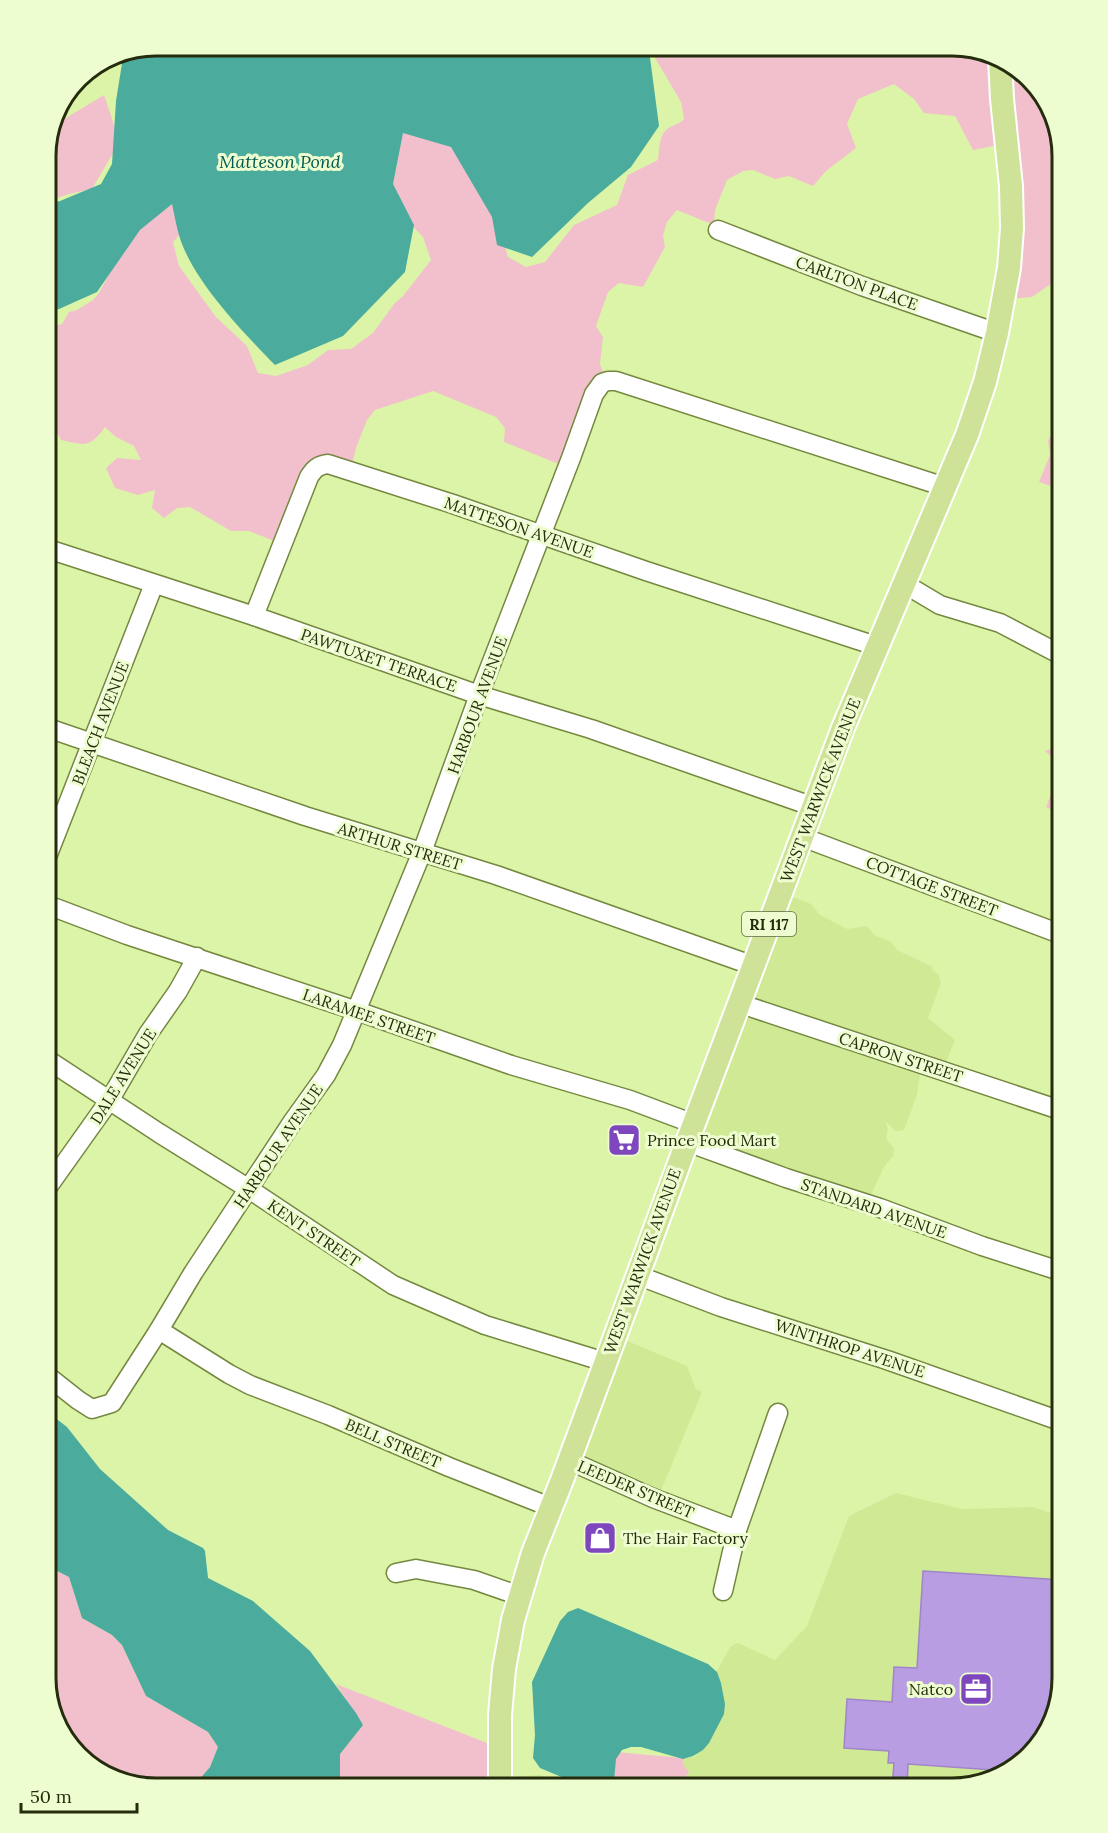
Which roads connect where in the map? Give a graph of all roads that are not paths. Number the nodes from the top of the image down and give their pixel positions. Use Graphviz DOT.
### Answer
graph roads {
  1 [pos="1000,68"];
  2 [pos="718,230"];
  3 [pos="997,333"];
  4 [pos="945,487"];
  5 [pos="541,535"];
  6 [pos="56,552"];
  7 [pos="154,584"];
  8 [pos="903,584"];
  9 [pos="254,616"];
  10 [pos="876,646"];
  11 [pos="1052,650"];
  12 [pos="479,695"];
  13 [pos="56,731"];
  14 [pos="93,743"];
  15 [pos="814,807"];
  16 [pos="56,835"];
  17 [pos="802,837"];
  18 [pos="422,852"];
  19 [pos="56,908"];
  20 [pos="1052,931"];
  21 [pos="197,957"];
  22 [pos="754,966"];
  23 [pos="738,1003"];
  24 [pos="357,1011"];
  25 [pos="56,1065"];
  26 [pos="109,1101"];
  27 [pos="1052,1107"];
  28 [pos="690,1133"];
  29 [pos="56,1176"];
  30 [pos="249,1189"];
  31 [pos="1052,1268"];
  32 [pos="637,1275"];
  33 [pos="159,1330"];
  34 [pos="605,1362"];
  35 [pos="56,1383"];
  36 [pos="778,1413"];
  37 [pos="1052,1418"];
  38 [pos="568,1460"];
  39 [pos="550,1508"];
  40 [pos="737,1530"];
  41 [pos="396,1573"];
  42 [pos="723,1591"];
  43 [pos="520,1596"];
  44 [pos="500,1777"];
  1 -- 3 [label="main road, WEST WARWICK AVENUE / RI 117"];
  2 -- 3 [label="street, CARLTON PLACE"];
  3 -- 4 [label="main road, WEST WARWICK AVENUE / RI 117"];
  4 -- 5 [label="street, HARBOUR AVENUE"];
  4 -- 8 [label="main road, WEST WARWICK AVENUE / RI 117"];
  5 -- 9 [label="street, MATTESON AVENUE"];
  5 -- 10 [label="street, MATTESON AVENUE"];
  5 -- 12 [label="street, HARBOUR AVENUE"];
  6 -- 7 [label="street, PAWTUXET TERRACE"];
  7 -- 9 [label="street, PAWTUXET TERRACE"];
  7 -- 14 [label="street, BLEACH AVENUE"];
  8 -- 10 [label="main road, WEST WARWICK AVENUE / RI 117"];
  8 -- 11 [label="street"];
  9 -- 12 [label="street, PAWTUXET TERRACE"];
  10 -- 15 [label="main road, WEST WARWICK AVENUE / RI 117"];
  12 -- 15 [label="street, PAWTUXET TERRACE"];
  12 -- 18 [label="street, HARBOUR AVENUE"];
  13 -- 14 [label="street, ARTHUR STREET"];
  14 -- 16 [label="street, BLEACH AVENUE"];
  14 -- 18 [label="street, ARTHUR STREET"];
  15 -- 17 [label="main road, WEST WARWICK AVENUE / RI 117"];
  17 -- 20 [label="street, COTTAGE STREET"];
  17 -- 22 [label="main road, WEST WARWICK AVENUE / RI 117"];
  18 -- 22 [label="street, ARTHUR STREET"];
  18 -- 24 [label="street, HARBOUR AVENUE"];
  19 -- 21 [label="street, LARAMEE STREET"];
  21 -- 24 [label="street, LARAMEE STREET"];
  21 -- 26 [label="street, DALE AVENUE"];
  22 -- 23 [label="main road, WEST WARWICK AVENUE / RI 117"];
  23 -- 27 [label="street, CAPRON STREET"];
  23 -- 28 [label="main road, WEST WARWICK AVENUE / RI 117"];
  24 -- 28 [label="street, LARAMEE STREET"];
  24 -- 30 [label="street, HARBOUR AVENUE"];
  25 -- 26 [label="street, KENT STREET"];
  26 -- 29 [label="street, DALE AVENUE"];
  26 -- 30 [label="street, KENT STREET"];
  28 -- 31 [label="street, STANDARD AVENUE"];
  28 -- 32 [label="main road, WEST WARWICK AVENUE / RI 117"];
  30 -- 33 [label="street, HARBOUR AVENUE"];
  30 -- 34 [label="street, KENT STREET"];
  32 -- 34 [label="main road, WEST WARWICK AVENUE / RI 117"];
  32 -- 37 [label="street, WINTHROP AVENUE"];
  33 -- 35 [label="street, HARBOUR AVENUE"];
  33 -- 39 [label="street, BELL STREET"];
  34 -- 38 [label="main road, WEST WARWICK AVENUE / RI 117"];
  36 -- 40 [label="street"];
  38 -- 39 [label="main road, WEST WARWICK AVENUE / RI 117"];
  38 -- 40 [label="street, LEEDER STREET"];
  39 -- 43 [label="main road, WEST WARWICK AVENUE / RI 117"];
  40 -- 42 [label="street"];
  41 -- 43 [label="street"];
  43 -- 44 [label="main road, WEST WARWICK AVENUE / RI 117"];
}
